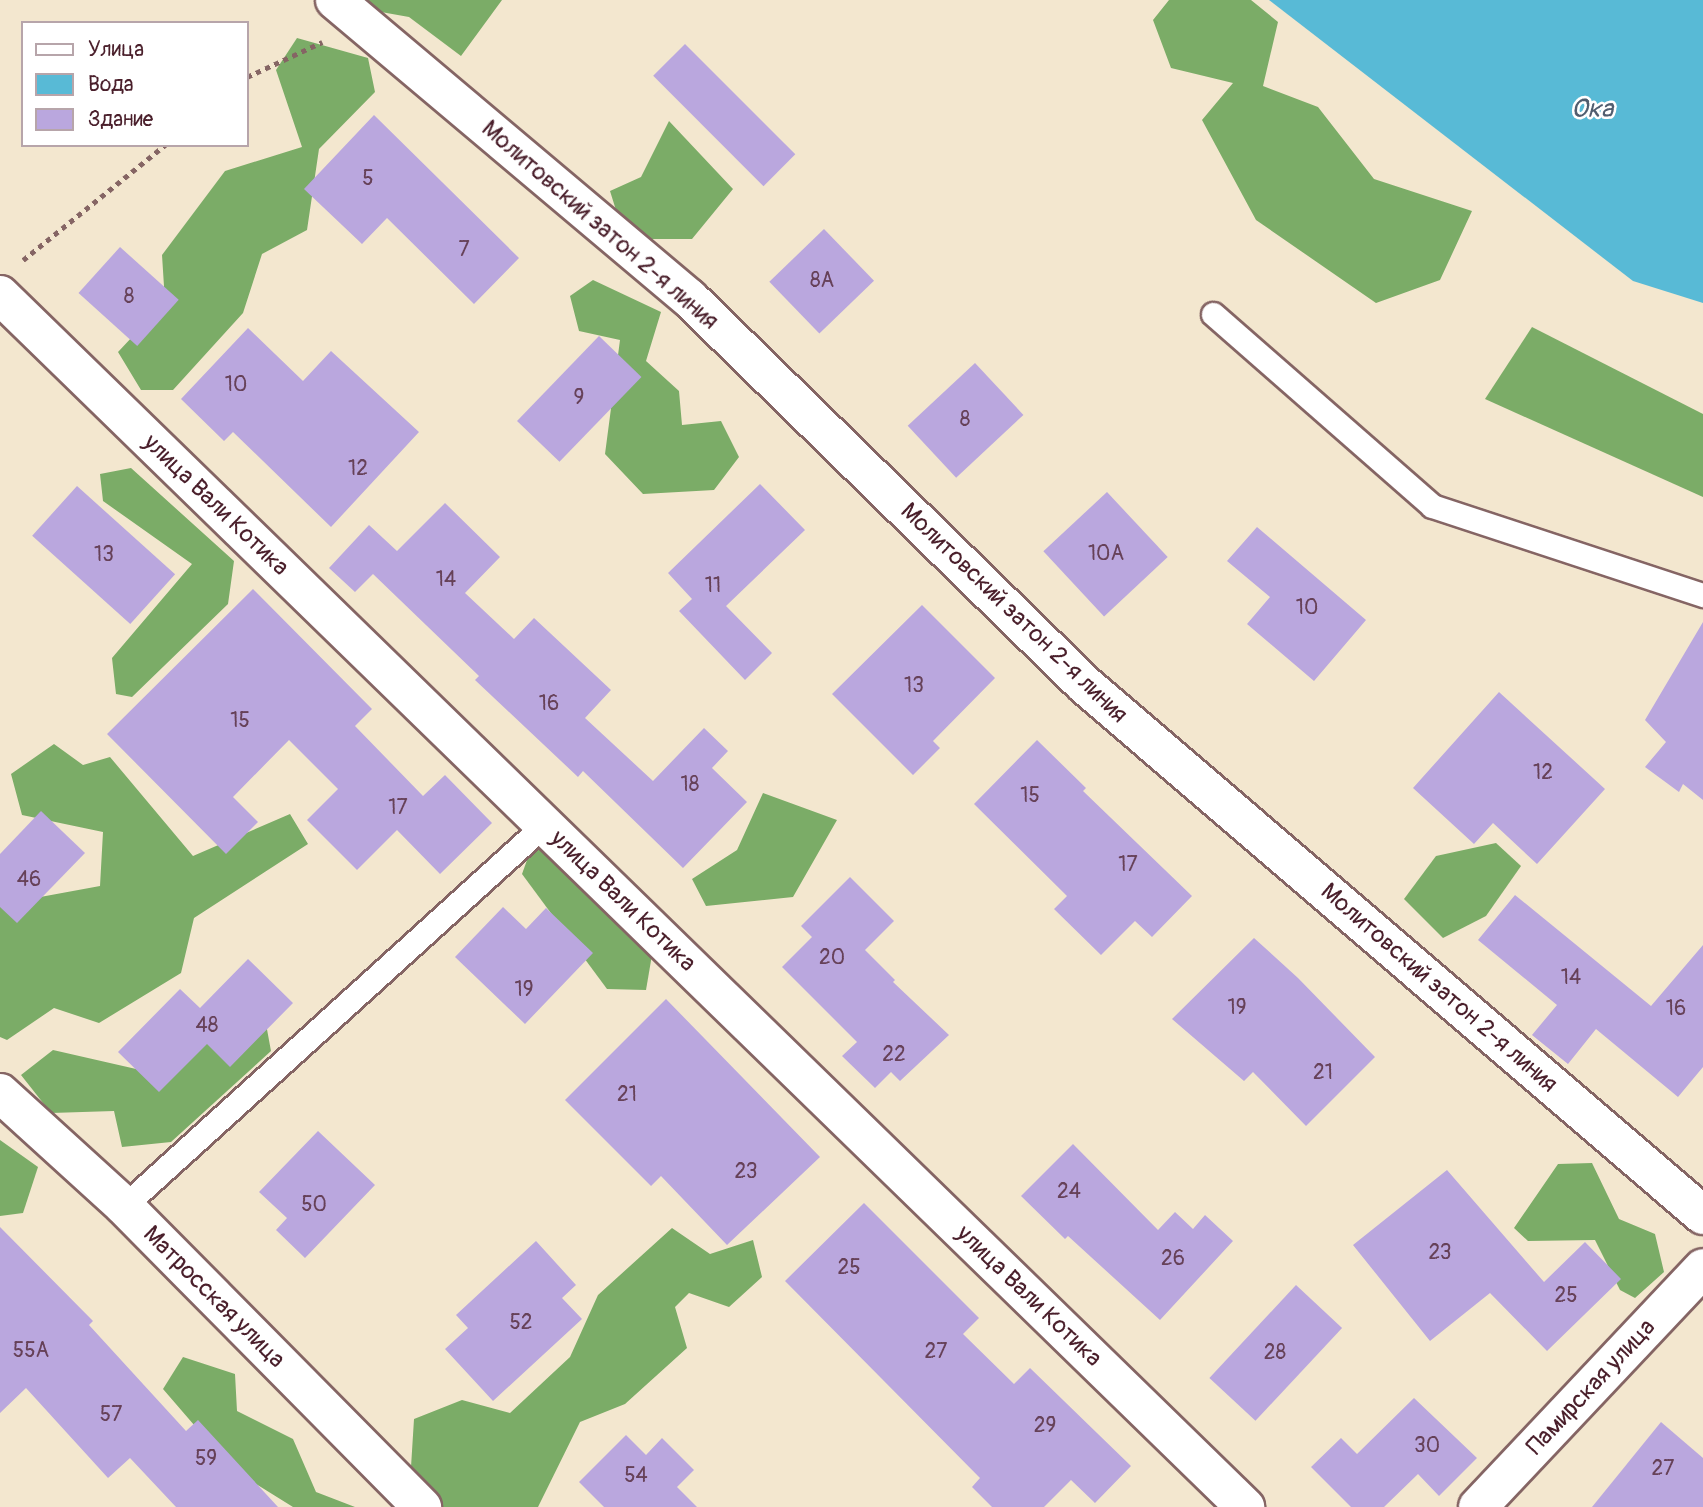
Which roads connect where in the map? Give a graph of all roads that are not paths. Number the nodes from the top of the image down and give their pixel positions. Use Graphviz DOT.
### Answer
graph roads {
  1 [pos="348,11"];
  2 [pos="0,295"];
  3 [pos="1213,314"];
  4 [pos="1703,595"];
  5 [pos="544,825"];
  6 [pos="0,1093"];
  7 [pos="124,1206"];
  8 [pos="1703,1215"];
  9 [pos="1703,1268"];
  10 [pos="422,1507"];
  11 [pos="1245,1507"];
  12 [pos="1478,1507"];
  1 -- 8 [label="street, Молитовский затон 2-я линия"];
  2 -- 5 [label="street, улица Вали Котика"];
  3 -- 4 [label="lane"];
  5 -- 7 [label="lane"];
  5 -- 11 [label="street, улица Вали Котика"];
  6 -- 7 [label="street, Матросская улица"];
  7 -- 10 [label="street, Матросская улица"];
  9 -- 12 [label="street, Памирская улица"];
}
